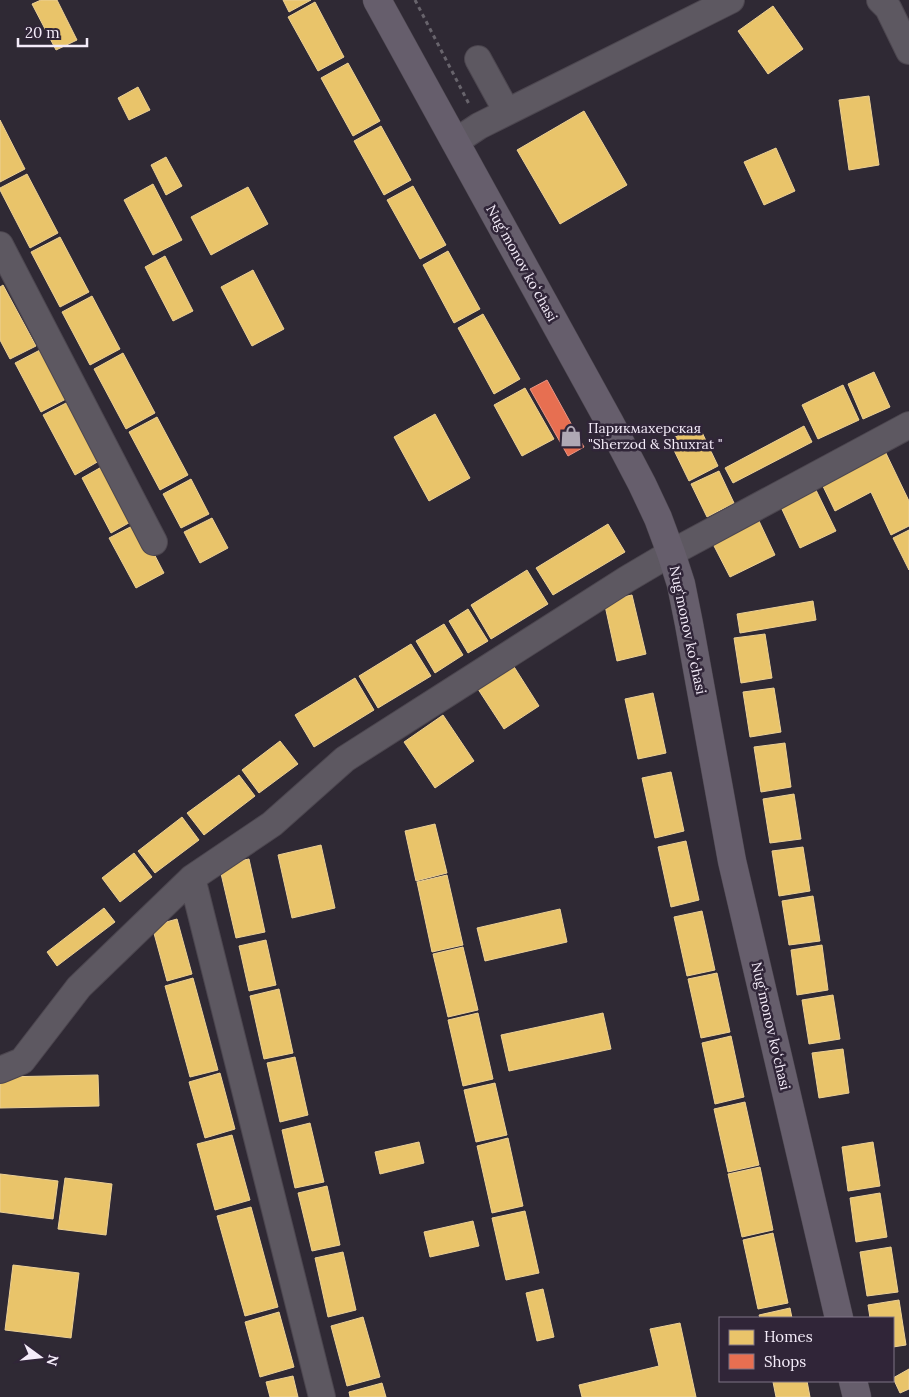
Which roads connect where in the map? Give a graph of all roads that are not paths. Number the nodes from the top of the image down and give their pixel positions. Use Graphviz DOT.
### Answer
graph roads {
  1 [pos="377,0"];
  2 [pos="731,0"];
  3 [pos="880,0"];
  4 [pos="909,51"];
  5 [pos="478,59"];
  6 [pos="507,112"];
  7 [pos="455,142"];
  8 [pos="0,246"];
  9 [pos="909,425"];
  10 [pos="154,542"];
  11 [pos="671,553"];
  12 [pos="192,878"];
  13 [pos="0,1070"];
  14 [pos="839,1317"];
  15 [pos="853,1382"];
  16 [pos="322,1397"];
  17 [pos="857,1397"];
  1 -- 7 [label="main road, Nugʻmonov koʻchasi"];
  2 -- 6 [label="street"];
  3 -- 4 [label="street"];
  5 -- 6 [label="street"];
  6 -- 7 [label="street"];
  7 -- 11 [label="main road, Nugʻmonov koʻchasi"];
  8 -- 10 [label="street"];
  9 -- 11 [label="street"];
  11 -- 12 [label="street"];
  11 -- 14 [label="main road, Nugʻmonov koʻchasi"];
  12 -- 13 [label="street"];
  12 -- 16 [label="street"];
  15 -- 17 [label="main road"];
}
